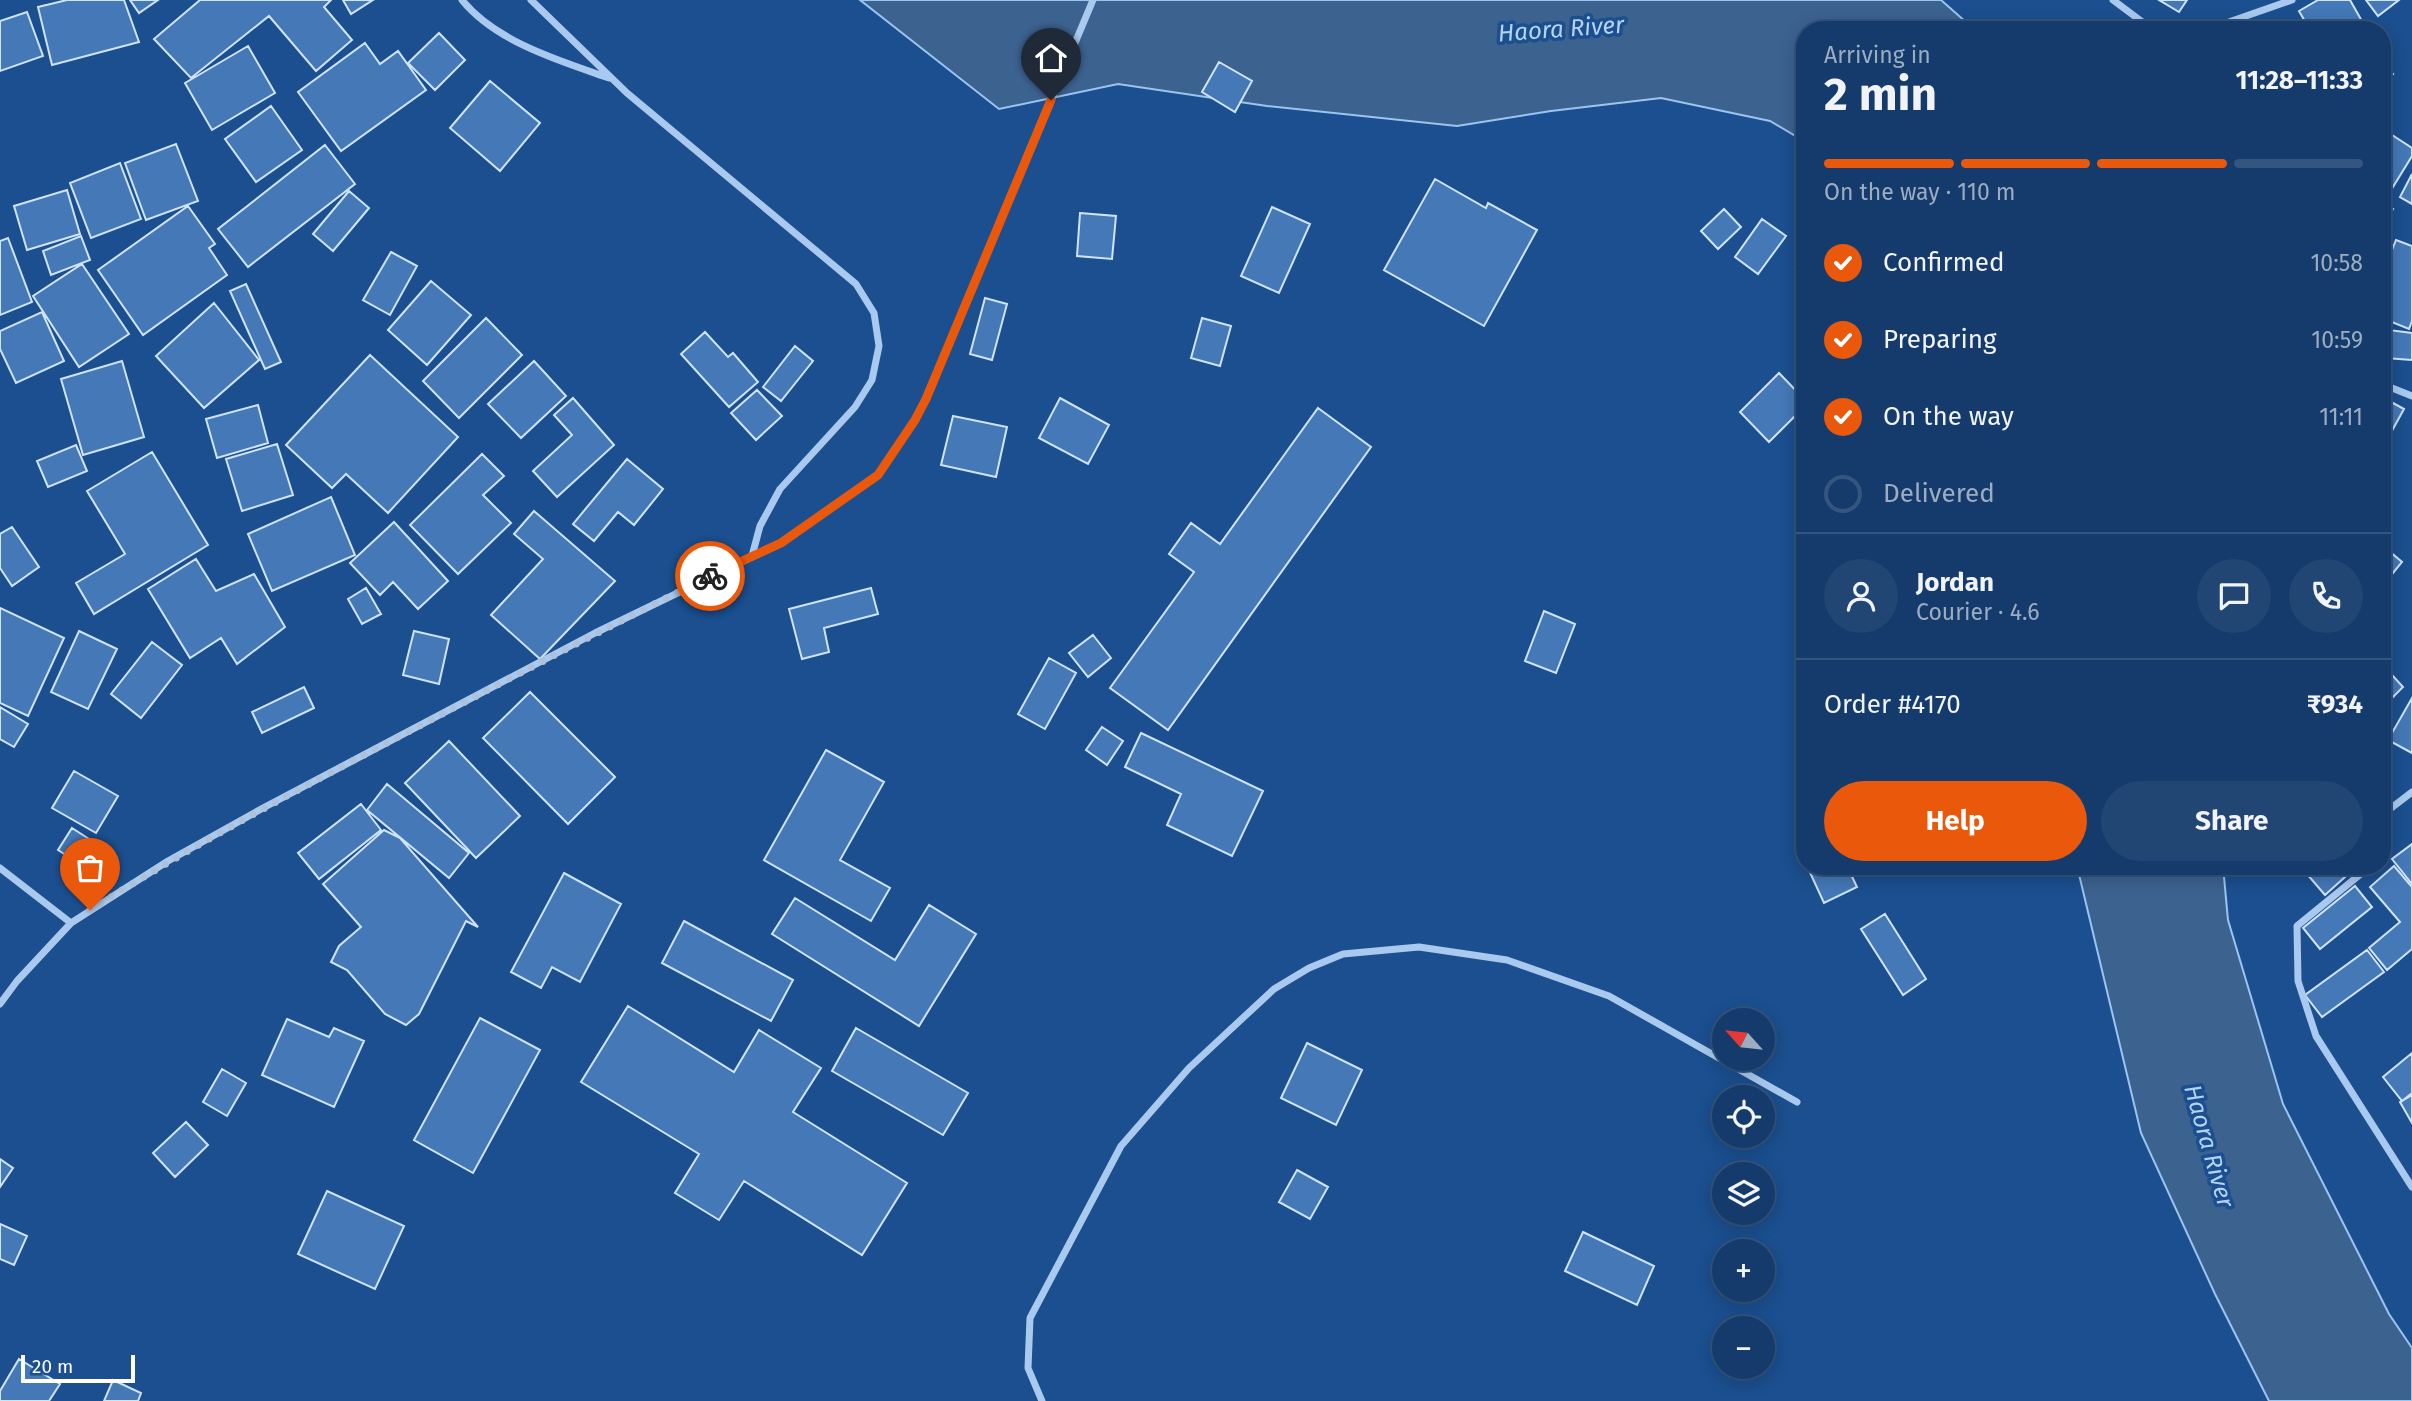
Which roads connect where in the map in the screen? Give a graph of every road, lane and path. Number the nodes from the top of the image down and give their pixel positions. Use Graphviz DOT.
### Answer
graph roads {
  1 [pos="462,0"];
  2 [pos="531,0"];
  3 [pos="1093,0"];
  4 [pos="2113,0"];
  5 [pos="2292,0"];
  6 [pos="2141,21"];
  7 [pos="2232,21"];
  8 [pos="613,80"];
  9 [pos="2391,388"];
  10 [pos="2412,396"];
  11 [pos="752,556"];
  12 [pos="2412,792"];
  13 [pos="2391,808"];
  14 [pos="0,868"];
  15 [pos="2361,875"];
  16 [pos="71,923"];
  17 [pos="0,1004"];
  18 [pos="1797,1102"];
  19 [pos="2412,1187"];
  20 [pos="1042,1401"];
  1 -- 8 [label="street"];
  2 -- 8 [label="street"];
  3 -- 11 [label="street"];
  4 -- 6 [label="street"];
  5 -- 7 [label="street"];
  8 -- 11 [label="street"];
  9 -- 10 [label="street"];
  11 -- 16 [label="street"];
  12 -- 13 [label="street"];
  14 -- 16 [label="street"];
  15 -- 19 [label="street"];
  16 -- 17 [label="street"];
  18 -- 20 [label="street"];
}
